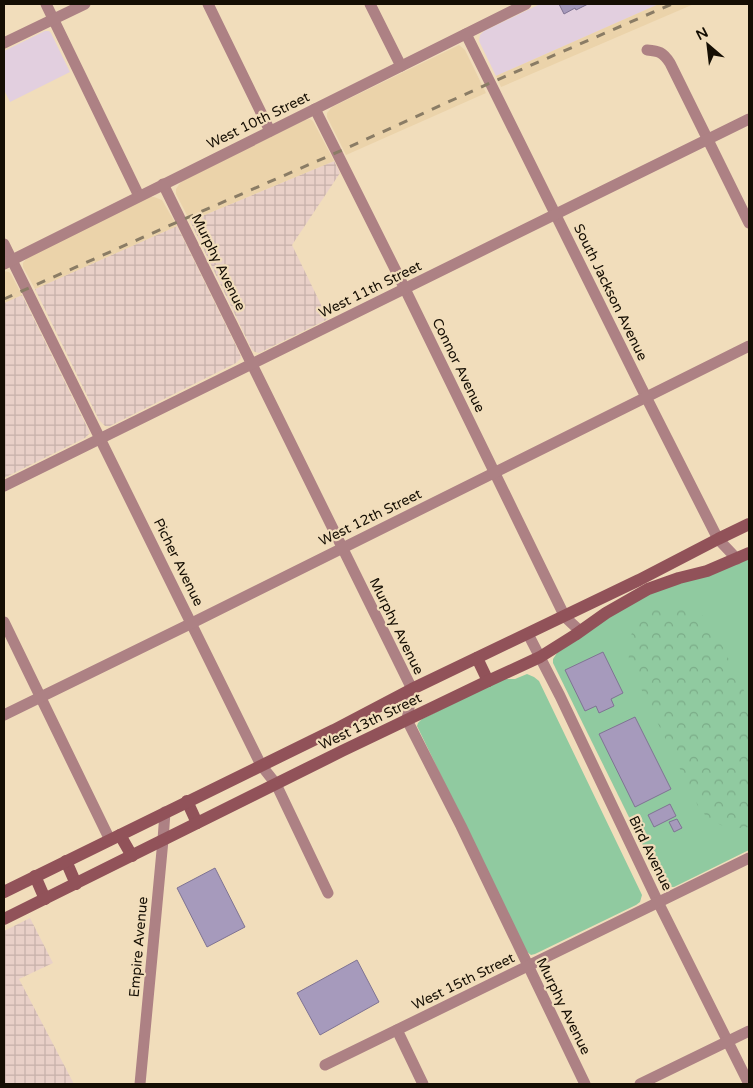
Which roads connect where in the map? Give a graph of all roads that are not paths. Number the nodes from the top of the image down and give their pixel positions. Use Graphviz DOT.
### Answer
graph roads {
  1 [pos="46,4"];
  2 [pos="85,4"];
  3 [pos="208,4"];
  4 [pos="370,4"];
  5 [pos="526,4"];
  6 [pos="54,19"];
  7 [pos="466,34"];
  8 [pos="4,44"];
  9 [pos="647,50"];
  10 [pos="400,66"];
  11 [pos="316,109"];
  12 [pos="749,119"];
  13 [pos="270,131"];
  14 [pos="708,139"];
  15 [pos="164,184"];
  16 [pos="139,196"];
  17 [pos="556,214"];
  18 [pos="749,223"];
  19 [pos="4,244"];
  20 [pos="8,262"];
  21 [pos="405,289"];
  22 [pos="749,346"];
  23 [pos="253,364"];
  24 [pos="646,397"];
  25 [pos="101,438"];
  26 [pos="494,472"];
  27 [pos="4,486"];
  28 [pos="749,524"];
  29 [pos="718,539"];
  30 [pos="342,548"];
  31 [pos="749,552"];
  32 [pos="737,559"];
  33 [pos="565,616"];
  34 [pos="4,622"];
  35 [pos="192,623"];
  36 [pos="580,631"];
  37 [pos="528,634"];
  38 [pos="540,657"];
  39 [pos="477,658"];
  40 [pos="488,681"];
  41 [pos="412,689"];
  42 [pos="40,697"];
  43 [pos="4,715"];
  44 [pos="407,720"];
  45 [pos="334,730"];
  46 [pos="342,751"];
  47 [pos="262,764"];
  48 [pos="276,784"];
  49 [pos="187,802"];
  50 [pos="165,812"];
  51 [pos="198,823"];
  52 [pos="115,837"];
  53 [pos="163,840"];
  54 [pos="132,856"];
  55 [pos="749,858"];
  56 [pos="66,861"];
  57 [pos="34,876"];
  58 [pos="76,884"];
  59 [pos="4,892"];
  60 [pos="328,893"];
  61 [pos="45,899"];
  62 [pos="658,902"];
  63 [pos="4,919"];
  64 [pos="528,966"];
  65 [pos="397,1030"];
  66 [pos="749,1031"];
  67 [pos="728,1042"];
  68 [pos="325,1065"];
  69 [pos="140,1084"];
  70 [pos="423,1084"];
  71 [pos="586,1084"];
  72 [pos="640,1084"];
  73 [pos="748,1084"];
  1 -- 6 [label="street"];
  2 -- 6 [label="street"];
  3 -- 13 [label="street"];
  4 -- 10 [label="street"];
  5 -- 7 [label="street, West 10th Street"];
  6 -- 8 [label="street"];
  6 -- 16 [label="street"];
  7 -- 10 [label="street, West 10th Street"];
  7 -- 17 [label="street, South Jackson Avenue"];
  9 -- 14 [label="street"];
  10 -- 11 [label="street, West 10th Street"];
  11 -- 13 [label="street, West 10th Street"];
  11 -- 21 [label="street, Connor Avenue"];
  12 -- 14 [label="street, West 11th Street"];
  13 -- 15 [label="street, West 10th Street"];
  14 -- 17 [label="street, West 11th Street"];
  14 -- 18 [label="street"];
  15 -- 16 [label="street, West 10th Street"];
  15 -- 23 [label="street, Murphy Avenue"];
  16 -- 20 [label="street, West 10th Street"];
  17 -- 21 [label="street, West 11th Street"];
  17 -- 24 [label="street, South Jackson Avenue"];
  19 -- 20 [label="street, Picher Avenue"];
  20 -- 25 [label="street, Picher Avenue"];
  21 -- 23 [label="street, West 11th Street"];
  21 -- 26 [label="street, Connor Avenue"];
  22 -- 24 [label="street, West 12th Street"];
  23 -- 25 [label="street, West 11th Street"];
  23 -- 30 [label="street, Murphy Avenue"];
  24 -- 26 [label="street, West 12th Street"];
  24 -- 29 [label="street, South Jackson Avenue"];
  25 -- 27 [label="street, West 11th Street"];
  25 -- 35 [label="street, Picher Avenue"];
  26 -- 30 [label="street, West 12th Street"];
  26 -- 33 [label="street, Connor Avenue"];
  28 -- 29 [label="street, West 13th Street"];
  29 -- 32 [label="street, South Jackson Avenue"];
  29 -- 33 [label="street, West 13th Street"];
  30 -- 35 [label="street, West 12th Street"];
  30 -- 41 [label="street, Murphy Avenue"];
  31 -- 32 [label="street, West 13th Street"];
  32 -- 36 [label="street, West 13th Street"];
  33 -- 36 [label="street, Connor Avenue"];
  33 -- 37 [label="street, West 13th Street"];
  34 -- 42 [label="street"];
  35 -- 42 [label="street, West 12th Street"];
  35 -- 47 [label="street, Picher Avenue"];
  36 -- 38 [label="street, West 13th Street"];
  37 -- 38 [label="street, Bird Avenue"];
  37 -- 39 [label="street, West 13th Street"];
  38 -- 40 [label="street, West 13th Street"];
  38 -- 62 [label="street, Bird Avenue"];
  39 -- 40 [label="street"];
  39 -- 41 [label="street, West 13th Street"];
  40 -- 44 [label="street, West 13th Street"];
  41 -- 44 [label="street, Murphy Avenue"];
  41 -- 45 [label="street, West 13th Street"];
  42 -- 43 [label="street, West 12th Street"];
  42 -- 52 [label="street"];
  44 -- 46 [label="street, West 13th Street"];
  44 -- 64 [label="street, Murphy Avenue"];
  45 -- 46 [label="street"];
  45 -- 47 [label="street, West 13th Street"];
  46 -- 48 [label="street, West 13th Street"];
  47 -- 48 [label="street, Picher Avenue"];
  47 -- 49 [label="street, West 13th Street"];
  48 -- 51 [label="street, West 13th Street"];
  48 -- 60 [label="street, Picher Avenue"];
  49 -- 50 [label="street, West 13th Street"];
  49 -- 51 [label="street"];
  50 -- 52 [label="street, West 13th Street"];
  50 -- 53 [label="street, Empire Avenue"];
  51 -- 53 [label="street, West 13th Street"];
  52 -- 54 [label="street"];
  52 -- 56 [label="street, West 13th Street"];
  53 -- 54 [label="street, West 13th Street"];
  53 -- 69 [label="street, Empire Avenue"];
  54 -- 58 [label="street, West 13th Street"];
  55 -- 62 [label="street, West 15th Street"];
  56 -- 57 [label="street, West 13th Street"];
  56 -- 58 [label="street"];
  57 -- 59 [label="street, West 13th Street"];
  57 -- 61 [label="street"];
  58 -- 61 [label="street, West 13th Street"];
  61 -- 63 [label="street, West 13th Street"];
  62 -- 64 [label="street, West 15th Street"];
  62 -- 67 [label="street, Bird Avenue"];
  64 -- 65 [label="street, West 15th Street"];
  64 -- 71 [label="street, Murphy Avenue"];
  65 -- 68 [label="street, West 15th Street"];
  65 -- 70 [label="street"];
  66 -- 67 [label="street"];
  67 -- 72 [label="street"];
  67 -- 73 [label="street, Bird Avenue"];
}
